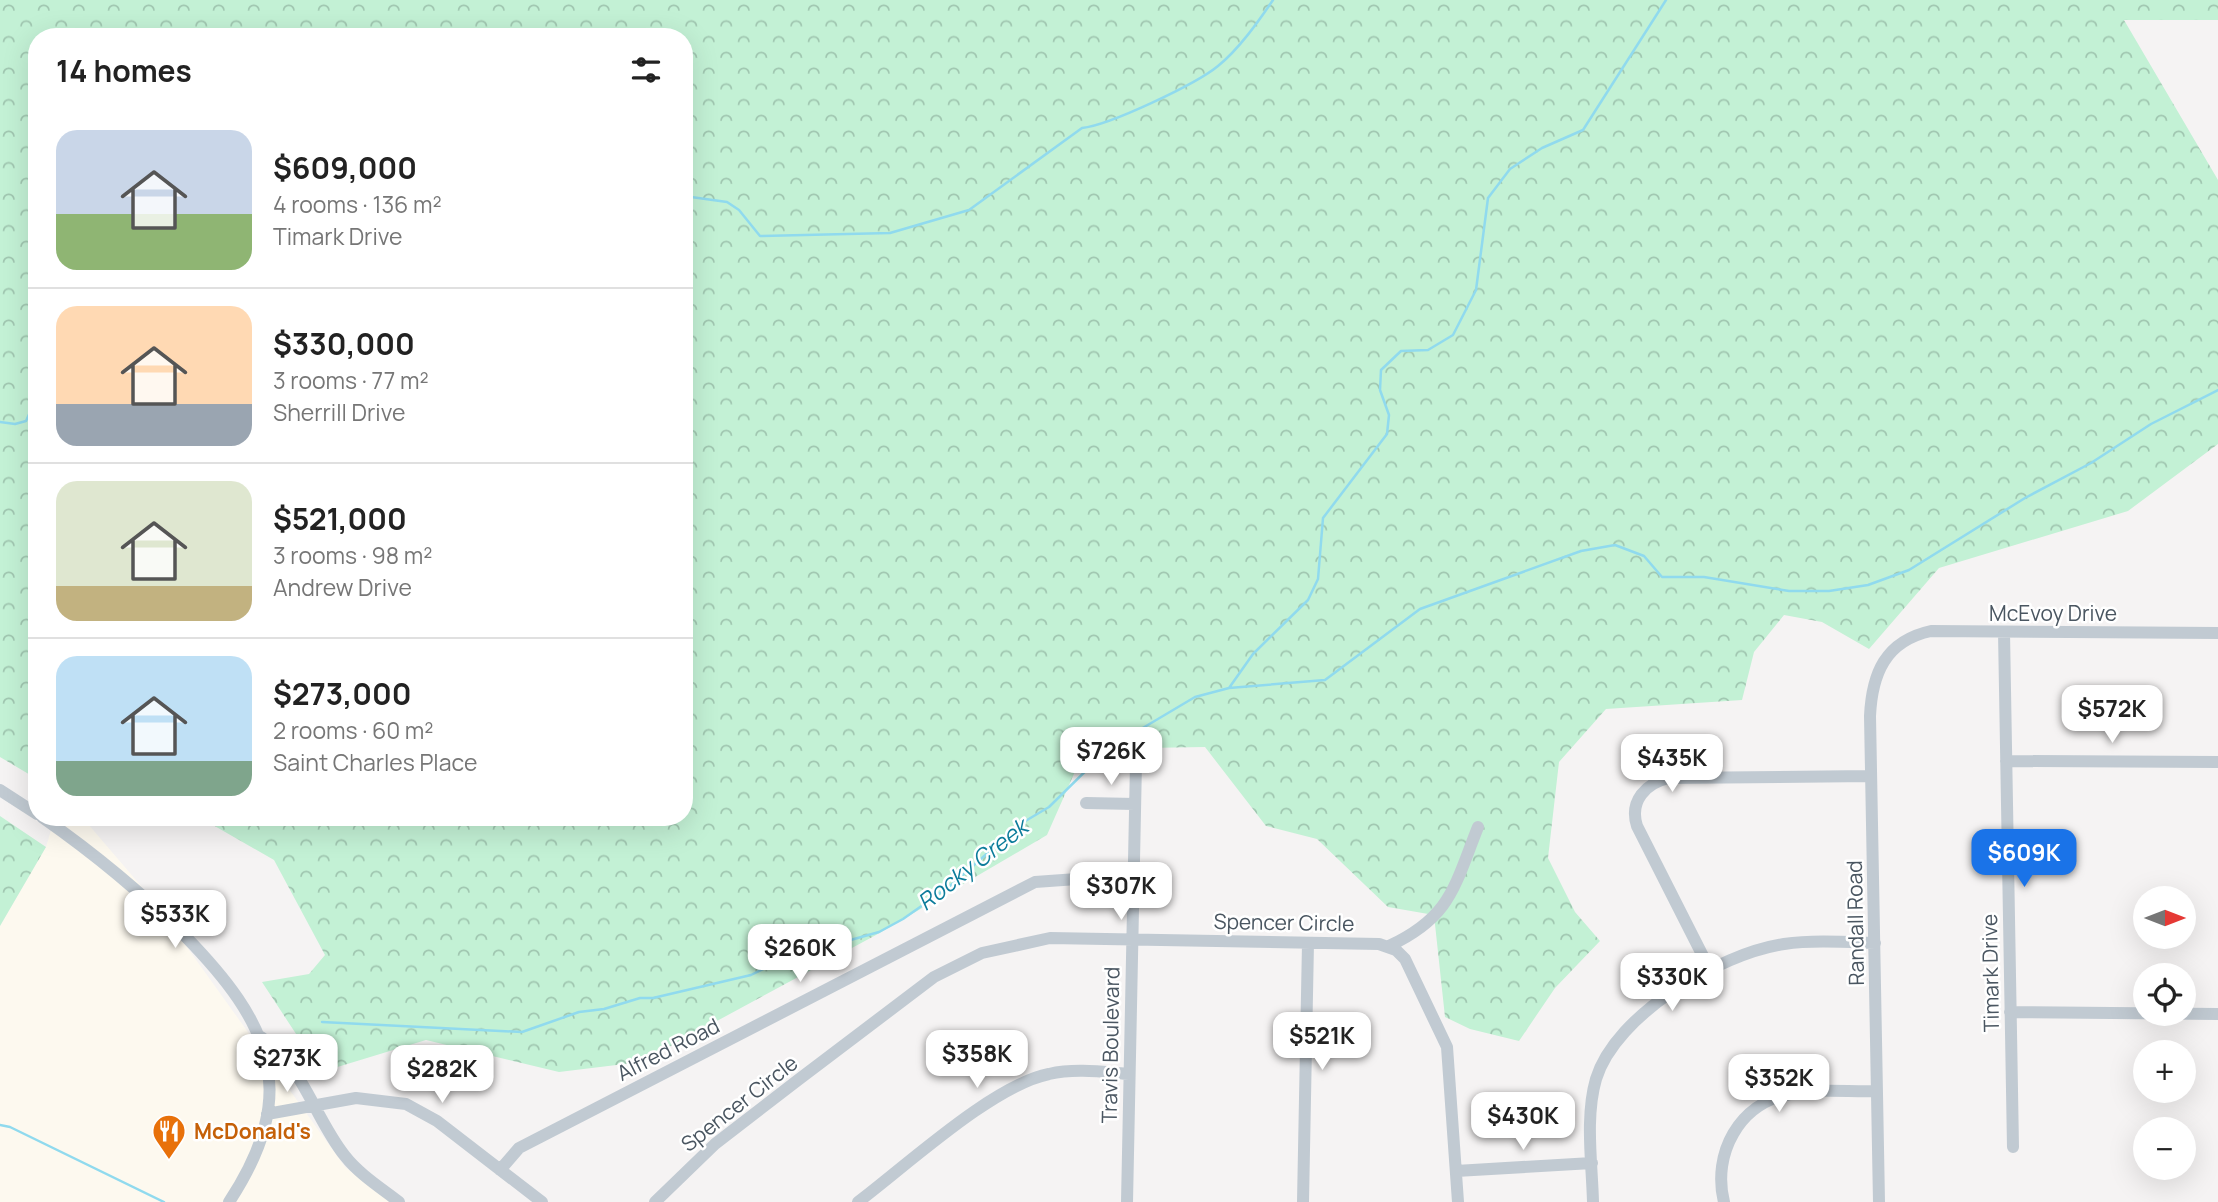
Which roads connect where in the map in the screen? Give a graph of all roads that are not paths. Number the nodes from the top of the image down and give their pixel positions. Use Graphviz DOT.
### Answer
graph roads {
  1 [pos="2004,632"];
  2 [pos="2218,634"];
  3 [pos="1892,650"];
  4 [pos="2006,761"];
  5 [pos="2218,762"];
  6 [pos="1136,763"];
  7 [pos="1871,776"];
  8 [pos="0,790"];
  9 [pos="1086,803"];
  10 [pos="1135,804"];
  11 [pos="28,808"];
  12 [pos="53,826"];
  13 [pos="1478,827"];
  14 [pos="1133,875"];
  15 [pos="1131,939"];
  16 [pos="1308,943"];
  17 [pos="1875,943"];
  18 [pos="1389,946"];
  19 [pos="1710,970"];
  20 [pos="2010,1012"];
  21 [pos="2218,1014"];
  22 [pos="261,1037"];
  23 [pos="1129,1074"];
  24 [pos="1877,1091"];
  25 [pos="314,1108"];
  26 [pos="267,1114"];
  27 [pos="2013,1146"];
  28 [pos="1592,1163"];
  29 [pos="500,1170"];
  30 [pos="1456,1171"];
  31 [pos="229,1202"];
  32 [pos="399,1202"];
  33 [pos="542,1202"];
  34 [pos="654,1202"];
  35 [pos="858,1202"];
  36 [pos="1127,1202"];
  37 [pos="1303,1202"];
  38 [pos="1458,1202"];
  39 [pos="1593,1202"];
  40 [pos="1724,1202"];
  41 [pos="1879,1202"];
  1 -- 2 [label="street, McEvoy Drive"];
  1 -- 3 [label="street, McEvoy Drive"];
  1 -- 4 [label="street, Timark Drive"];
  3 -- 7 [label="street, Randall Road"];
  4 -- 5 [label="street"];
  4 -- 20 [label="street, Timark Drive"];
  6 -- 10 [label="street, Travis Boulevard"];
  7 -- 17 [label="street, Randall Road"];
  7 -- 19 [label="street"];
  8 -- 11 [label="street"];
  9 -- 10 [label="street"];
  10 -- 14 [label="street, Travis Boulevard"];
  12 -- 22 [label="street"];
  13 -- 18 [label="street"];
  14 -- 15 [label="street, Travis Boulevard"];
  14 -- 29 [label="street, Alfred Road"];
  15 -- 16 [label="street, Spencer Circle"];
  15 -- 23 [label="street, Travis Boulevard"];
  15 -- 34 [label="street, Spencer Circle"];
  16 -- 18 [label="street, Spencer Circle"];
  16 -- 37 [label="street"];
  17 -- 19 [label="street"];
  17 -- 24 [label="street, Randall Road"];
  18 -- 30 [label="street"];
  19 -- 28 [label="street"];
  20 -- 21 [label="street"];
  20 -- 27 [label="street, Timark Drive"];
  22 -- 25 [label="street"];
  22 -- 26 [label="street"];
  23 -- 35 [label="street"];
  23 -- 36 [label="street, Travis Boulevard"];
  24 -- 40 [label="street"];
  24 -- 41 [label="street, Randall Road"];
  25 -- 26 [label="street"];
  25 -- 29 [label="street"];
  25 -- 32 [label="street"];
  26 -- 31 [label="street"];
  28 -- 30 [label="street"];
  28 -- 39 [label="street"];
  29 -- 33 [label="street"];
  30 -- 38 [label="street"];
}
